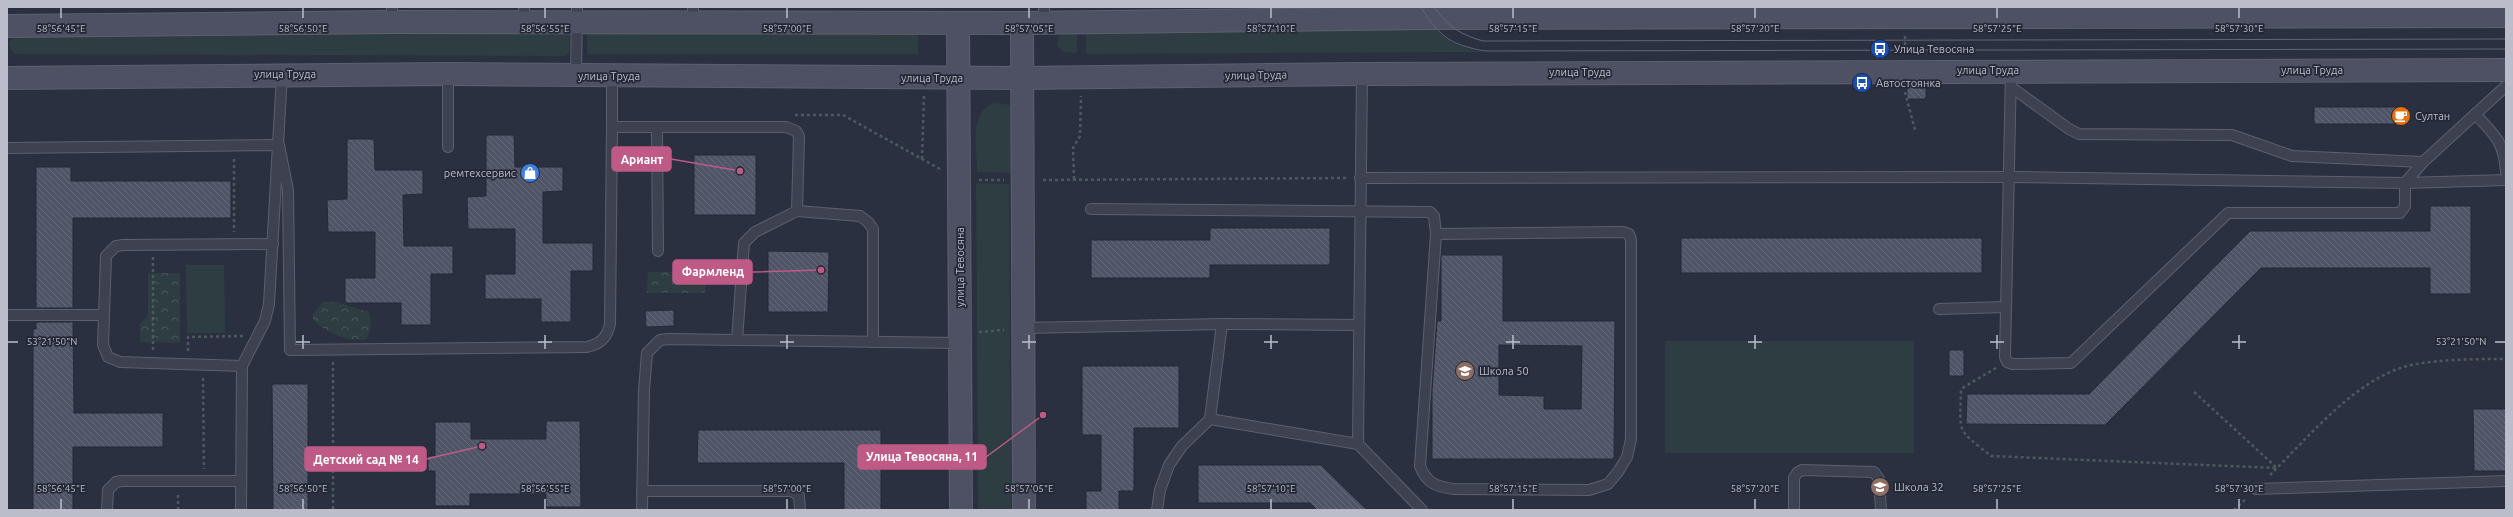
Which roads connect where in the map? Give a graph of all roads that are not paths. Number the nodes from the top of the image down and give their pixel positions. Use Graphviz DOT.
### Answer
graph roads {
  1 [pos="1508,12"];
  2 [pos="2320,12"];
  3 [pos="2504,13"];
  4 [pos="392,14"];
  5 [pos="524,15"];
  6 [pos="577,15"];
  7 [pos="693,15"];
  8 [pos="1044,15"];
  9 [pos="958,24"];
  10 [pos="1022,24"];
  11 [pos="7,26"];
  12 [pos="2506,70"];
  13 [pos="282,74"];
  14 [pos="448,74"];
  15 [pos="1362,74"];
  16 [pos="612,75"];
  17 [pos="576,76"];
  18 [pos="7,78"];
  19 [pos="958,78"];
  20 [pos="1022,78"];
  21 [pos="2011,78"];
  22 [pos="2506,86"];
  23 [pos="2475,114"];
  24 [pos="657,127"];
  25 [pos="612,128"];
  26 [pos="279,145"];
  27 [pos="448,147"];
  28 [pos="7,148"];
  29 [pos="2423,162"];
  30 [pos="2506,172"];
  31 [pos="2010,177"];
  32 [pos="1360,178"];
  33 [pos="2506,180"];
  34 [pos="2405,183"];
  35 [pos="1090,209"];
  36 [pos="1360,210"];
  37 [pos="797,211"];
  38 [pos="1436,234"];
  39 [pos="273,244"];
  40 [pos="658,251"];
  41 [pos="2005,307"];
  42 [pos="1939,309"];
  43 [pos="7,315"];
  44 [pos="103,315"];
  45 [pos="1222,324"];
  46 [pos="1359,325"];
  47 [pos="1023,328"];
  48 [pos="960,338"];
  49 [pos="737,340"];
  50 [pos="873,342"];
  51 [pos="242,366"];
  52 [pos="1210,419"];
  53 [pos="1358,444"];
  54 [pos="2506,481"];
  55 [pos="240,482"];
  56 [pos="2256,489"];
  57 [pos="642,491"];
  58 [pos="107,510"];
  59 [pos="241,510"];
  60 [pos="642,510"];
  61 [pos="800,510"];
  62 [pos="961,510"];
  63 [pos="1024,510"];
  64 [pos="1157,510"];
  65 [pos="1422,510"];
  66 [pos="1794,510"];
  67 [pos="1881,510"];
  1 -- 2 [label="main road"];
  1 -- 8 [label="main road"];
  2 -- 3 [label="main road"];
  4 -- 5 [label="main road"];
  4 -- 11 [label="main road"];
  5 -- 6 [label="main road"];
  6 -- 7 [label="main road"];
  6 -- 17 [label="lane"];
  7 -- 9 [label="main road"];
  8 -- 10 [label="main road"];
  9 -- 10 [label="main road"];
  9 -- 19 [label="main road, улица Тевосяна"];
  10 -- 20 [label="main road"];
  12 -- 21 [label="main road, улица Труда"];
  13 -- 14 [label="main road, улица Труда"];
  13 -- 18 [label="main road, улица Труда"];
  13 -- 26 [label="lane"];
  14 -- 17 [label="main road, улица Труда"];
  14 -- 27 [label="lane"];
  15 -- 20 [label="main road, улица Труда"];
  15 -- 21 [label="main road, улица Труда"];
  15 -- 32 [label="lane"];
  16 -- 17 [label="main road, улица Труда"];
  16 -- 19 [label="main road, улица Труда"];
  16 -- 25 [label="lane"];
  19 -- 20 [label="main road, улица Труда"];
  19 -- 48 [label="main road, улица Тевосяна"];
  20 -- 47 [label="main road"];
  21 -- 29 [label="lane"];
  21 -- 31 [label="lane"];
  22 -- 23 [label="lane"];
  23 -- 29 [label="lane"];
  23 -- 30 [label="lane"];
  24 -- 25 [label="lane"];
  24 -- 37 [label="lane"];
  24 -- 40 [label="lane"];
  25 -- 26 [label="lane"];
  26 -- 28 [label="lane"];
  26 -- 39 [label="lane"];
  29 -- 34 [label="lane"];
  31 -- 32 [label="lane"];
  31 -- 34 [label="lane"];
  31 -- 41 [label="lane"];
  32 -- 36 [label="lane"];
  33 -- 34 [label="lane"];
  34 -- 41 [label="lane"];
  35 -- 36 [label="lane"];
  36 -- 38 [label="lane"];
  36 -- 46 [label="lane"];
  37 -- 49 [label="lane"];
  37 -- 50 [label="lane"];
  38 -- 38 [label="lane"];
  39 -- 44 [label="lane"];
  39 -- 51 [label="lane"];
  41 -- 42 [label="lane"];
  43 -- 44 [label="lane"];
  44 -- 51 [label="lane"];
  45 -- 46 [label="lane"];
  45 -- 47 [label="lane"];
  45 -- 52 [label="lane"];
  46 -- 53 [label="lane"];
  47 -- 63 [label="main road"];
  48 -- 50 [label="lane"];
  48 -- 62 [label="main road, улица Тевосяна"];
  49 -- 50 [label="lane"];
  49 -- 57 [label="lane"];
  51 -- 55 [label="lane"];
  52 -- 53 [label="lane"];
  52 -- 64 [label="lane"];
  53 -- 65 [label="lane"];
  54 -- 56 [label="lane"];
  55 -- 58 [label="lane"];
  55 -- 59 [label="lane"];
  57 -- 60 [label="lane"];
  57 -- 61 [label="lane"];
  66 -- 67 [label="lane"];
}
